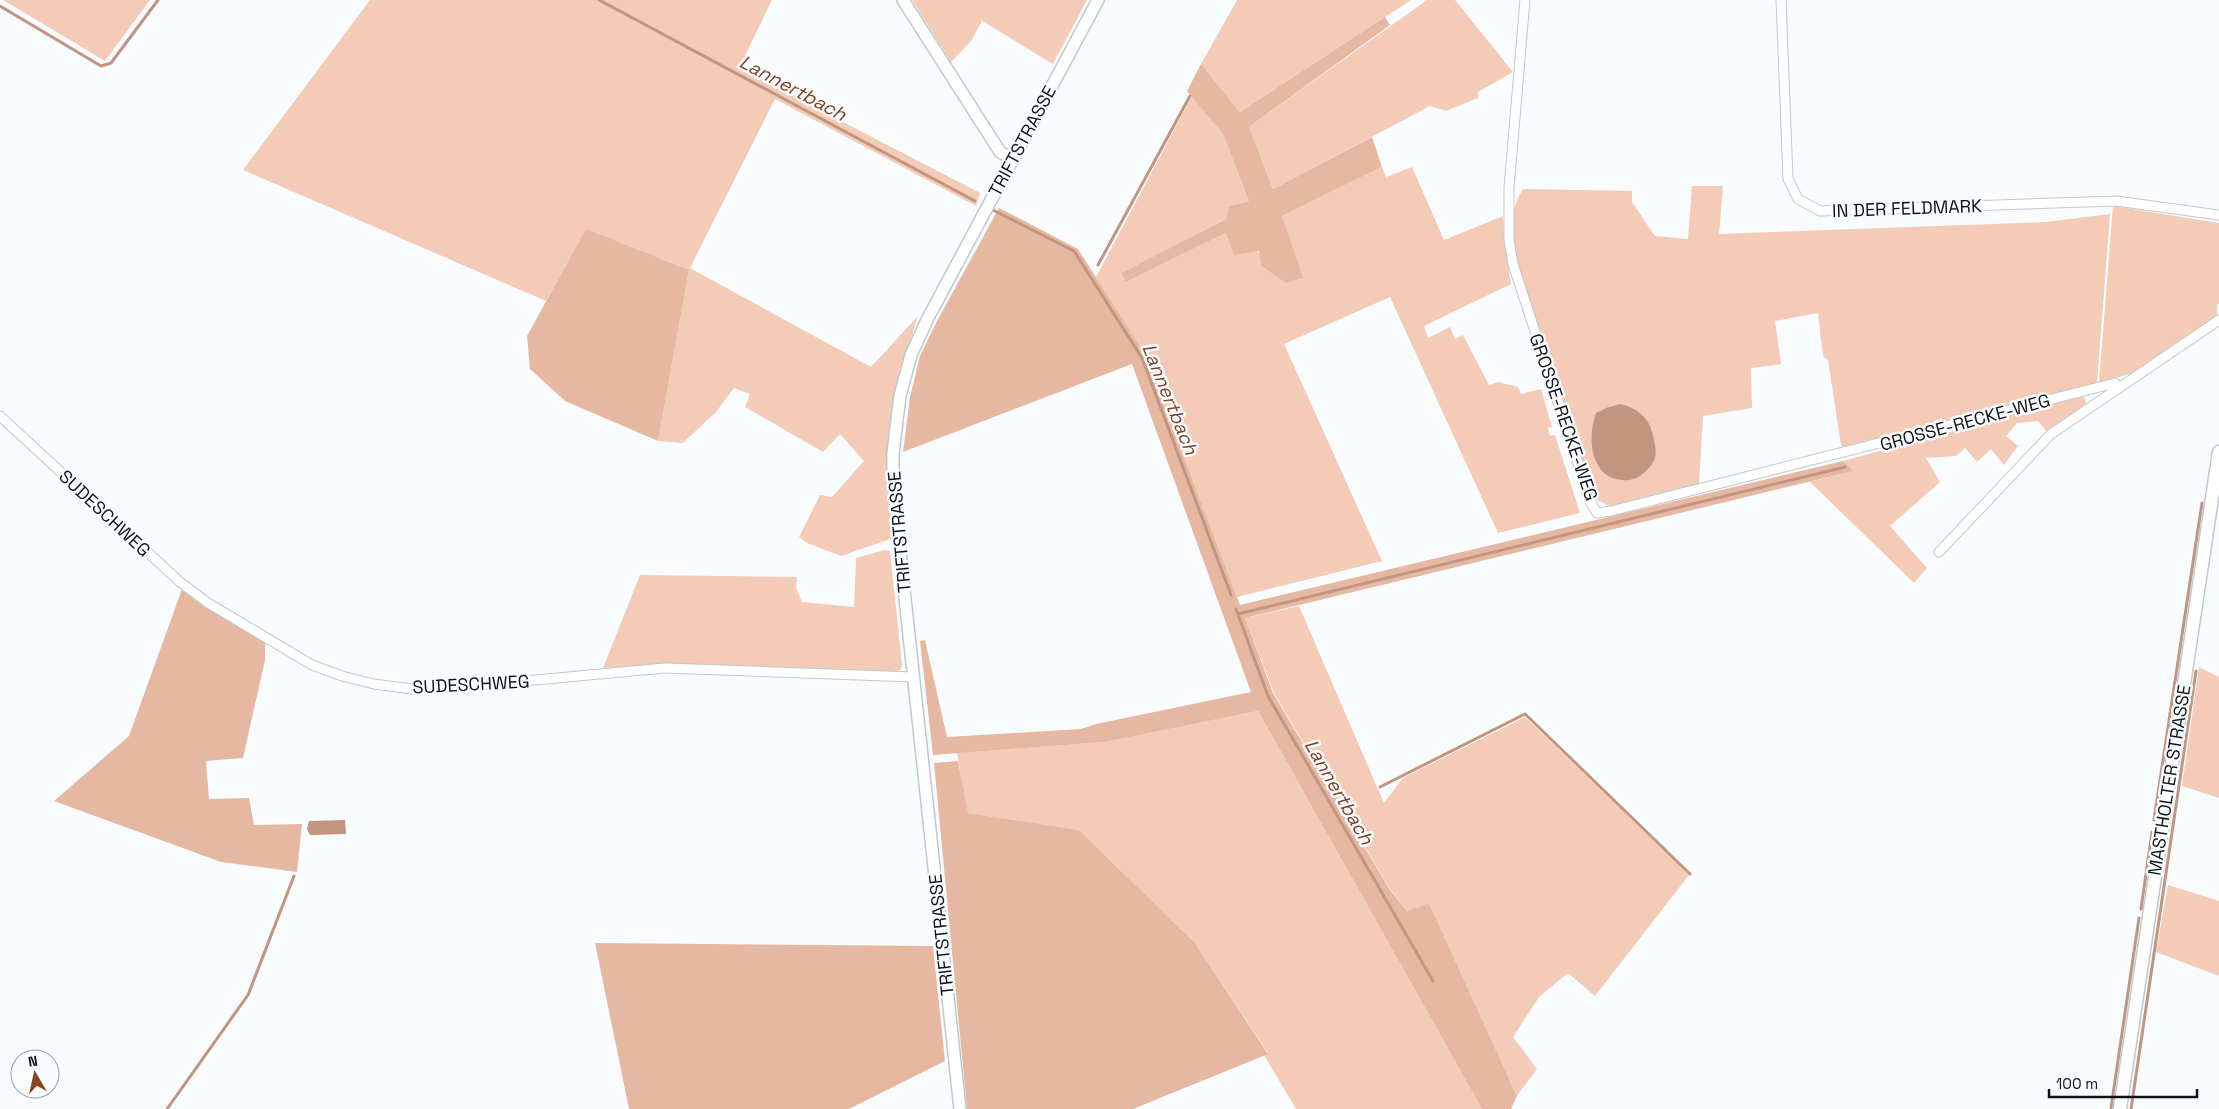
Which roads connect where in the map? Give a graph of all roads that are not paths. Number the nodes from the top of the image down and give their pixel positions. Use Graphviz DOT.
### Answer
graph roads {
  1 [pos="903,0"];
  2 [pos="1098,0"];
  3 [pos="1525,0"];
  4 [pos="1780,0"];
  5 [pos="1012,159"];
  6 [pos="2219,215"];
  7 [pos="2219,320"];
  8 [pos="2118,386"];
  9 [pos="2087,390"];
  10 [pos="2095,403"];
  11 [pos="0,416"];
  12 [pos="2219,452"];
  13 [pos="1939,552"];
  14 [pos="913,677"];
  15 [pos="960,1109"];
  16 [pos="2120,1109"];
  1 -- 5 [label="street"];
  2 -- 5 [label="street, TRIFTSTRASSE"];
  3 -- 9 [label="street, GROSSE-RECKE-WEG"];
  4 -- 6 [label="street, IN DER FELDMARK"];
  5 -- 14 [label="street, TRIFTSTRASSE"];
  7 -- 8 [label="street, GROSSE-RECKE-WEG"];
  8 -- 9 [label="street, GROSSE-RECKE-WEG"];
  8 -- 10 [label="street, GROSSE-RECKE-WEG"];
  9 -- 10 [label="street"];
  10 -- 13 [label="street, GROSSE-RECKE-WEG"];
  11 -- 14 [label="street, SUDESCHWEG"];
  12 -- 16 [label="main road, MASTHOLTER STRASSE"];
  14 -- 15 [label="street, TRIFTSTRASSE"];
}
